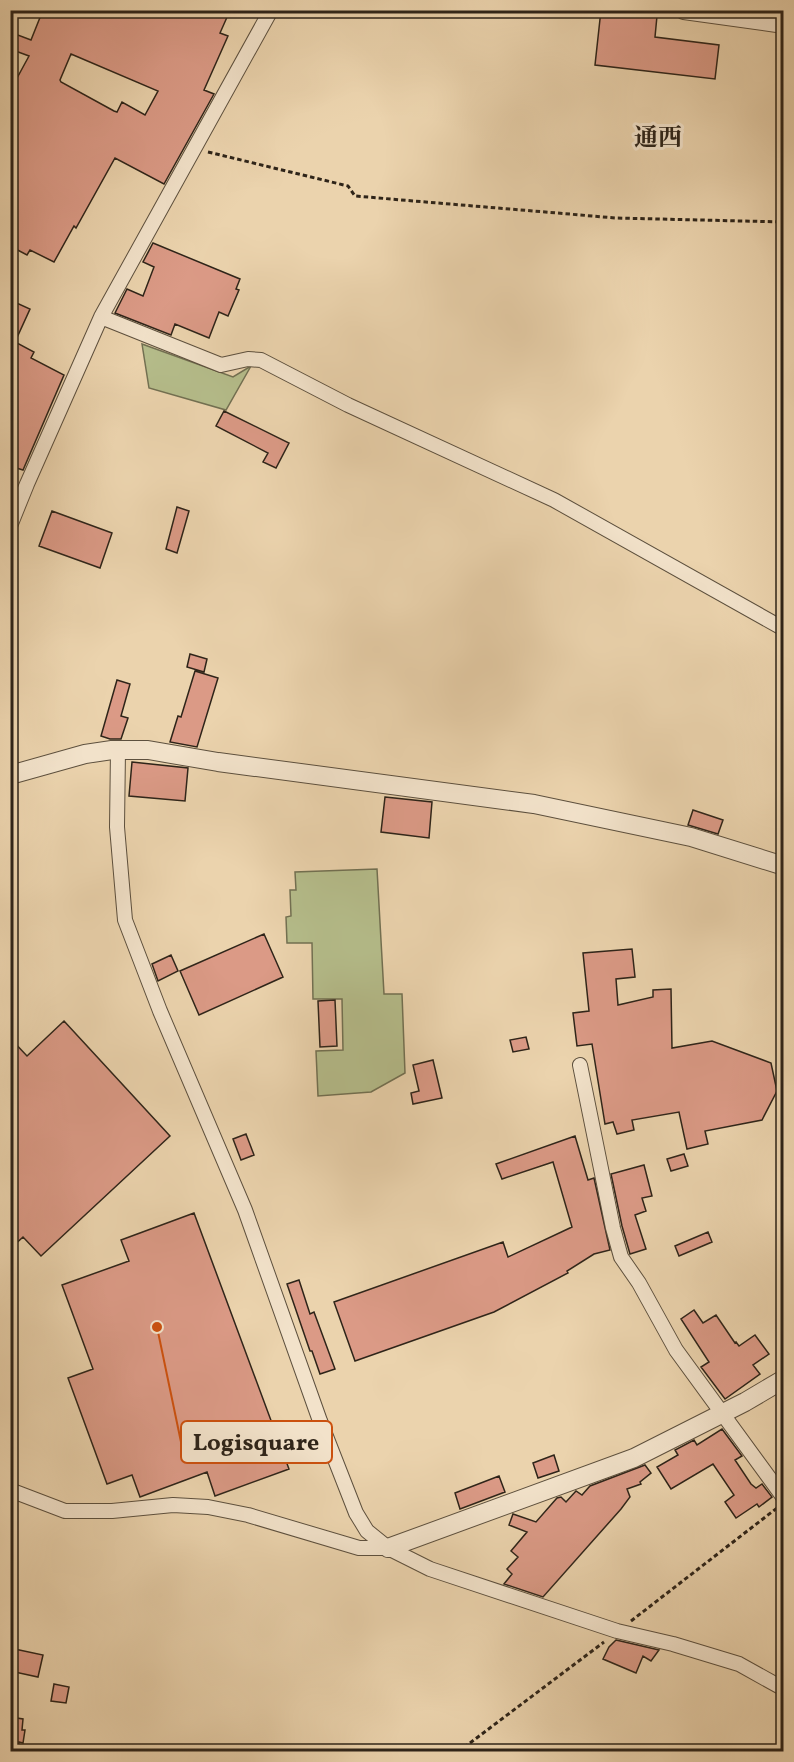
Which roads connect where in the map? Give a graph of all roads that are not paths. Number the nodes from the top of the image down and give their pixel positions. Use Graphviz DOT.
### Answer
graph roads {
  1 [pos="271,10"];
  2 [pos="685,11"];
  3 [pos="783,24"];
  4 [pos="102,317"];
  5 [pos="10,526"];
  6 [pos="783,629"];
  7 [pos="118,750"];
  8 [pos="10,775"];
  9 [pos="783,866"];
  10 [pos="580,1065"];
  11 [pos="783,1379"];
  12 [pos="722,1413"];
  13 [pos="10,1490"];
  14 [pos="783,1498"];
  15 [pos="388,1548"];
  16 [pos="783,1689"];
  1 -- 4 [label="street"];
  2 -- 3 [label="street"];
  4 -- 5 [label="street"];
  4 -- 6 [label="street"];
  7 -- 8 [label="street"];
  7 -- 9 [label="street"];
  7 -- 15 [label="street"];
  10 -- 12 [label="street"];
  11 -- 12 [label="street"];
  12 -- 14 [label="street"];
  12 -- 15 [label="street"];
  13 -- 15 [label="street"];
  15 -- 16 [label="street"];
}
